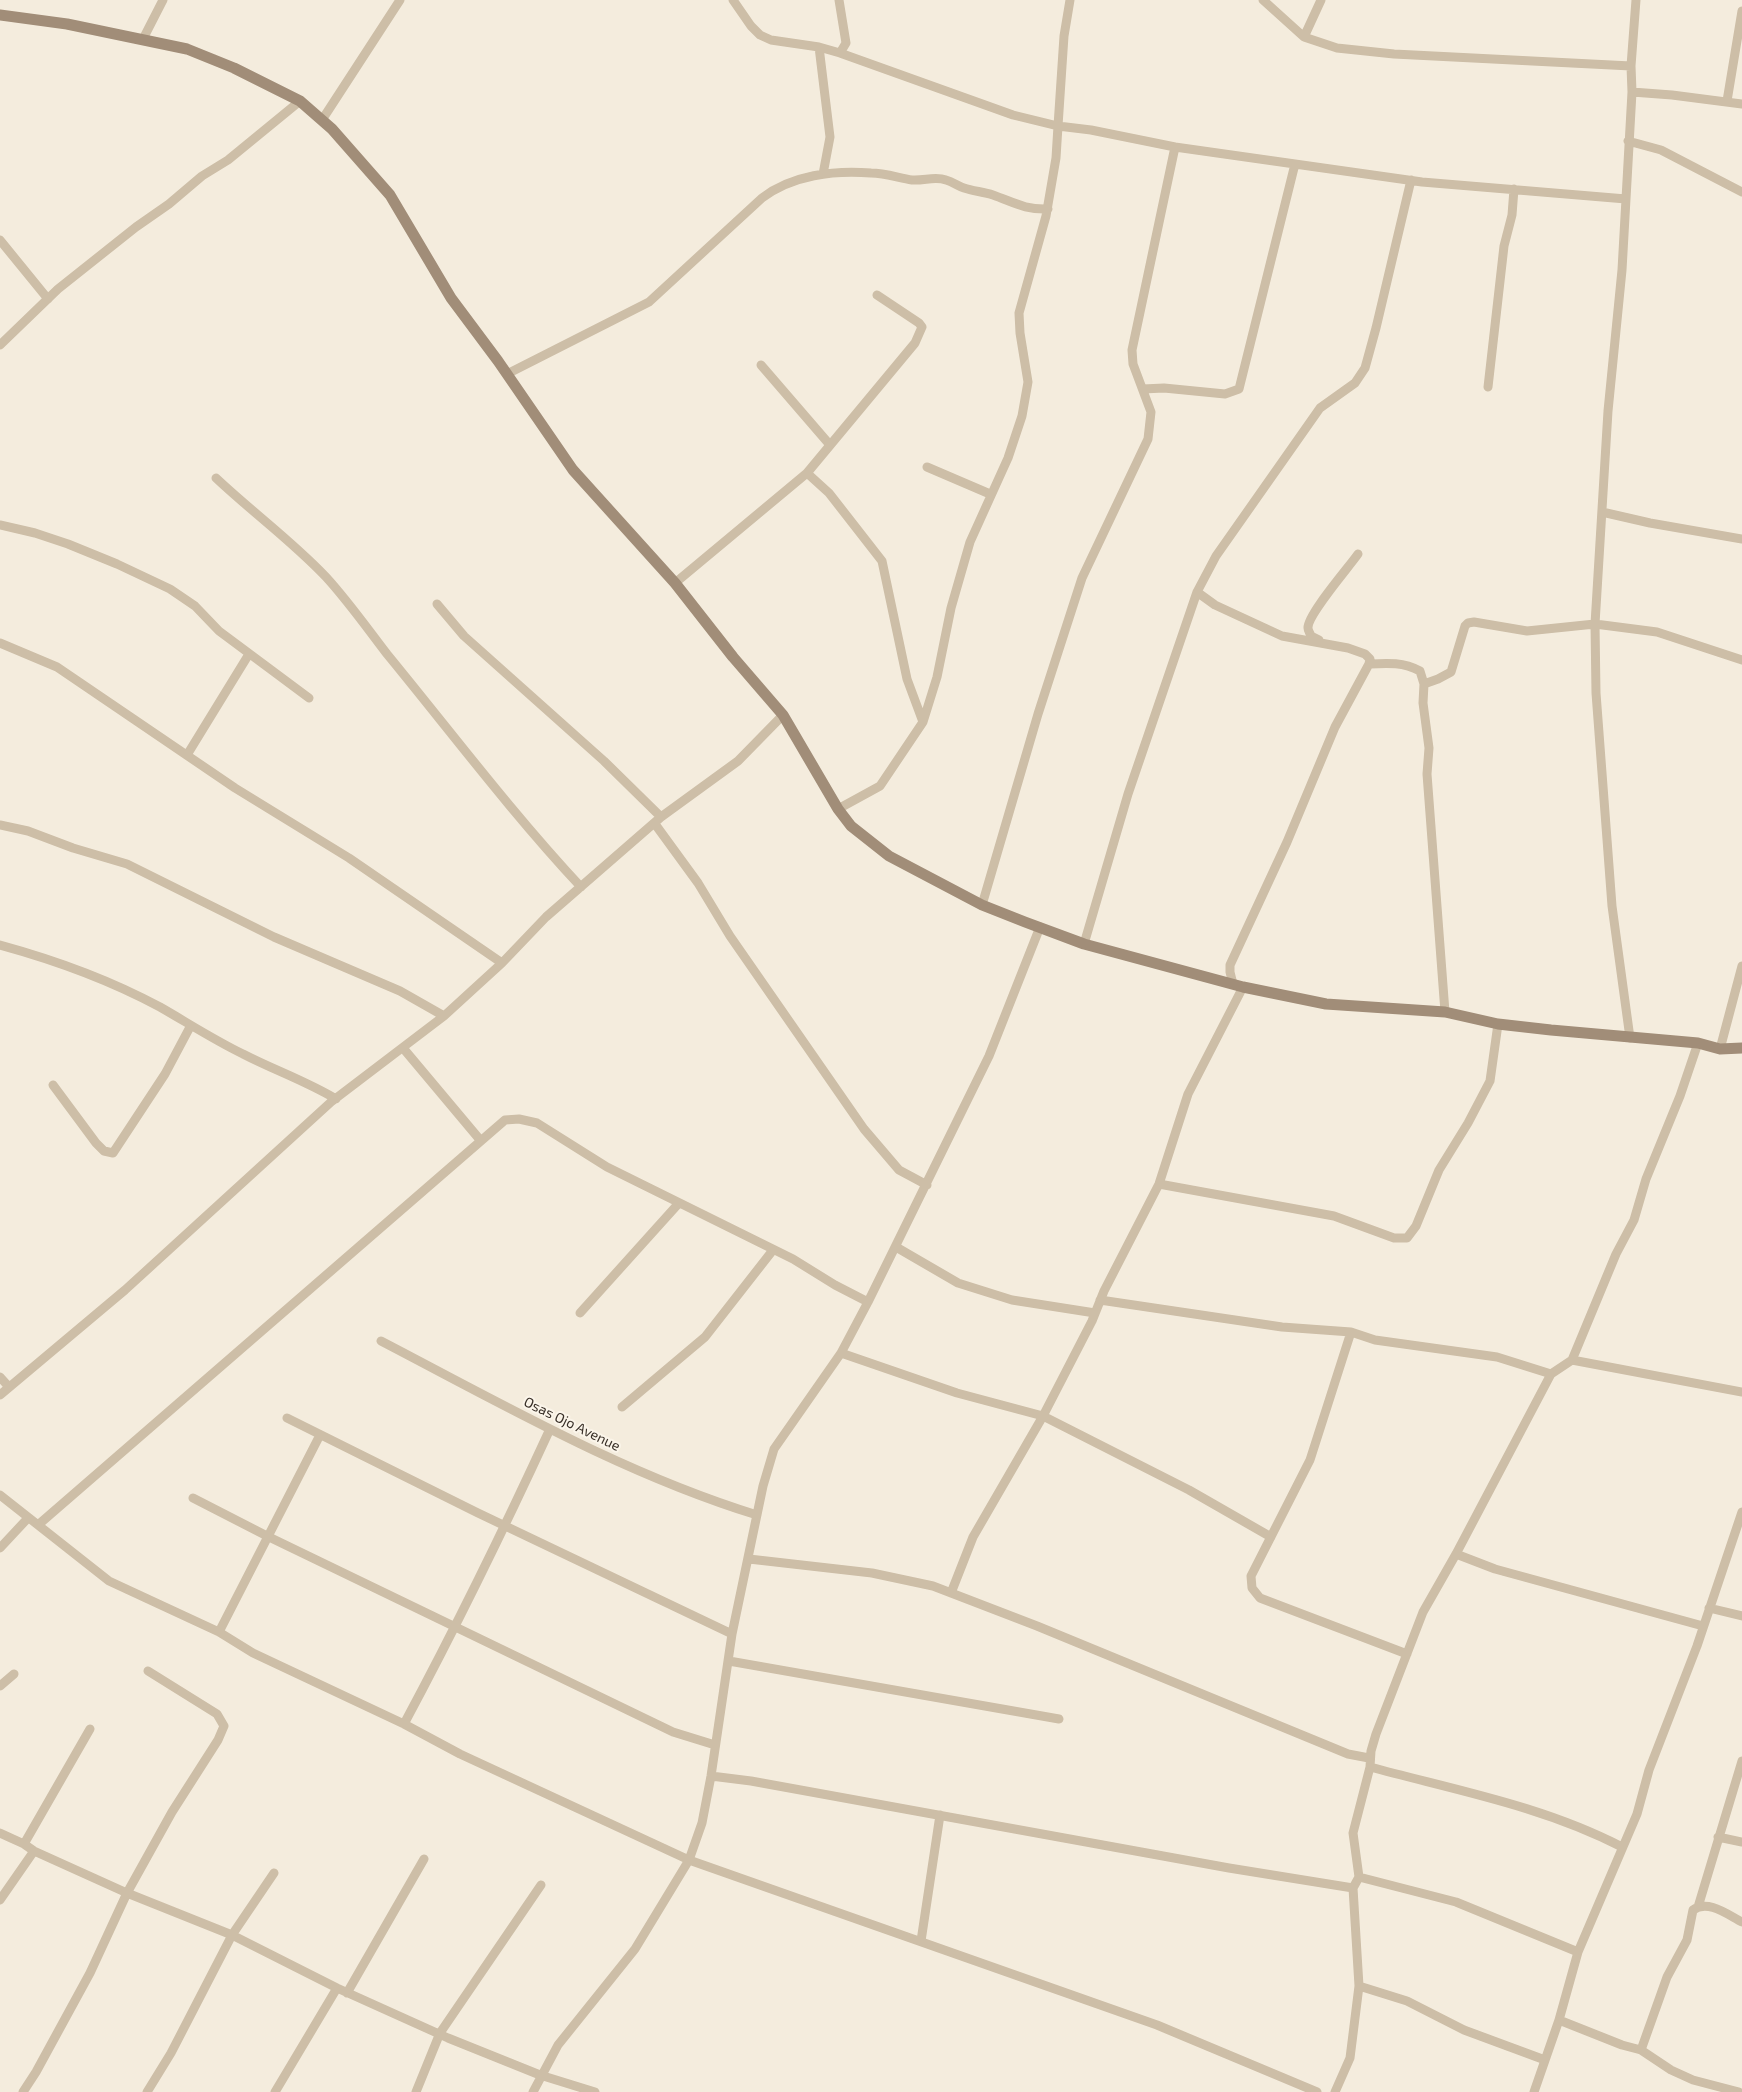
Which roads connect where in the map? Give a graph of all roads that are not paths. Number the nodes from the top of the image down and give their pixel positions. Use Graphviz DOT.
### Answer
graph roads {
  1 [pos="163,0"];
  2 [pos="400,0"];
  3 [pos="734,0"];
  4 [pos="839,0"];
  5 [pos="1070,0"];
  6 [pos="1263,0"];
  7 [pos="1321,0"];
  8 [pos="1636,0"];
  9 [pos="1742,10"];
  10 [pos="0,15"];
  11 [pos="1304,37"];
  12 [pos="143,39"];
  13 [pos="819,47"];
  14 [pos="840,53"];
  15 [pos="1631,66"];
  16 [pos="1632,92"];
  17 [pos="300,101"];
  18 [pos="1727,101"];
  19 [pos="1742,104"];
  20 [pos="322,120"];
  21 [pos="1058,126"];
  22 [pos="1628,141"];
  23 [pos="1175,147"];
  24 [pos="1295,164"];
  25 [pos="823,174"];
  26 [pos="1411,180"];
  27 [pos="1514,189"];
  28 [pos="1742,192"];
  29 [pos="1626,199"];
  30 [pos="1048,209"];
  31 [pos="0,240"];
  32 [pos="877,295"];
  33 [pos="48,299"];
  34 [pos="0,344"];
  35 [pos="761,365"];
  36 [pos="507,374"];
  37 [pos="1488,387"];
  38 [pos="1143,389"];
  39 [pos="830,445"];
  40 [pos="927,467"];
  41 [pos="807,473"];
  42 [pos="216,478"];
  43 [pos="990,494"];
  44 [pos="1602,512"];
  45 [pos="0,525"];
  46 [pos="1742,539"];
  47 [pos="1358,554"];
  48 [pos="675,583"];
  49 [pos="1197,592"];
  50 [pos="437,604"];
  51 [pos="1595,624"];
  52 [pos="0,643"];
  53 [pos="1328,644"];
  54 [pos="249,654"];
  55 [pos="1742,660"];
  56 [pos="1369,664"];
  57 [pos="1424,684"];
  58 [pos="309,698"];
  59 [pos="783,716"];
  60 [pos="923,722"];
  61 [pos="187,755"];
  62 [pos="838,809"];
  63 [pos="658,820"];
  64 [pos="0,825"];
  65 [pos="581,887"];
  66 [pos="982,905"];
  67 [pos="1040,927"];
  68 [pos="1084,944"];
  69 [pos="0,945"];
  70 [pos="502,963"];
  71 [pos="1742,966"];
  72 [pos="1238,985"];
  73 [pos="1445,1012"];
  74 [pos="444,1016"];
  75 [pos="1498,1024"];
  76 [pos="190,1026"];
  77 [pos="1630,1038"];
  78 [pos="1698,1043"];
  79 [pos="403,1048"];
  80 [pos="1742,1048"];
  81 [pos="1720,1049"];
  82 [pos="53,1085"];
  83 [pos="336,1099"];
  84 [pos="481,1141"];
  85 [pos="1159,1184"];
  86 [pos="927,1185"];
  87 [pos="679,1203"];
  88 [pos="896,1247"];
  89 [pos="773,1250"];
  90 [pos="1100,1300"];
  91 [pos="868,1302"];
  92 [pos="580,1313"];
  93 [pos="1095,1313"];
  94 [pos="1351,1332"];
  95 [pos="381,1341"];
  96 [pos="841,1353"];
  97 [pos="1572,1360"];
  98 [pos="1551,1374"];
  99 [pos="0,1377"];
  100 [pos="9,1387"];
  101 [pos="1742,1392"];
  102 [pos="0,1395"];
  103 [pos="622,1407"];
  104 [pos="1044,1416"];
  105 [pos="287,1418"];
  106 [pos="550,1429"];
  107 [pos="320,1435"];
  108 [pos="0,1495"];
  109 [pos="193,1498"];
  110 [pos="1742,1512"];
  111 [pos="757,1516"];
  112 [pos="28,1518"];
  113 [pos="505,1525"];
  114 [pos="38,1526"];
  115 [pos="269,1536"];
  116 [pos="1271,1536"];
  117 [pos="0,1548"];
  118 [pos="1456,1554"];
  119 [pos="748,1559"];
  120 [pos="952,1593"];
  121 [pos="1709,1608"];
  122 [pos="1742,1616"];
  123 [pos="1703,1626"];
  124 [pos="454,1627"];
  125 [pos="219,1632"];
  126 [pos="732,1634"];
  127 [pos="1407,1654"];
  128 [pos="729,1661"];
  129 [pos="148,1671"];
  130 [pos="14,1674"];
  131 [pos="0,1686"];
  132 [pos="1059,1719"];
  133 [pos="404,1724"];
  134 [pos="90,1730"];
  135 [pos="715,1745"];
  136 [pos="1742,1761"];
  137 [pos="1369,1763"];
  138 [pos="711,1776"];
  139 [pos="940,1815"];
  140 [pos="0,1833"];
  141 [pos="1718,1837"];
  142 [pos="1742,1842"];
  143 [pos="24,1844"];
  144 [pos="1622,1847"];
  145 [pos="34,1852"];
  146 [pos="424,1859"];
  147 [pos="689,1860"];
  148 [pos="274,1874"];
  149 [pos="1359,1877"];
  150 [pos="541,1885"];
  151 [pos="1353,1888"];
  152 [pos="127,1893"];
  153 [pos="0,1900"];
  154 [pos="1698,1907"];
  155 [pos="1742,1922"];
  156 [pos="232,1935"];
  157 [pos="921,1940"];
  158 [pos="1578,1952"];
  159 [pos="1360,1986"];
  160 [pos="336,1988"];
  161 [pos="347,1993"];
  162 [pos="1559,2020"];
  163 [pos="440,2033"];
  164 [pos="1641,2050"];
  165 [pos="1544,2060"];
  166 [pos="540,2075"];
  167 [pos="23,2092"];
  168 [pos="147,2092"];
  169 [pos="275,2092"];
  170 [pos="416,2092"];
  171 [pos="533,2092"];
  172 [pos="595,2092"];
  173 [pos="1317,2092"];
  174 [pos="1335,2092"];
  175 [pos="1534,2092"];
  176 [pos="1739,2092"];
  1 -- 12 [label="street"];
  2 -- 20 [label="street"];
  3 -- 13 [label="street"];
  4 -- 14 [label="street"];
  5 -- 21 [label="street"];
  6 -- 11 [label="street"];
  7 -- 11 [label="street"];
  8 -- 15 [label="street"];
  9 -- 18 [label="street"];
  10 -- 12 [label="street"];
  11 -- 15 [label="street"];
  12 -- 17 [label="street"];
  13 -- 14 [label="street"];
  13 -- 25 [label="street"];
  14 -- 21 [label="street"];
  15 -- 16 [label="street"];
  16 -- 18 [label="street"];
  16 -- 22 [label="street"];
  17 -- 20 [label="street"];
  17 -- 33 [label="street"];
  18 -- 19 [label="street"];
  20 -- 36 [label="street"];
  21 -- 23 [label="street"];
  21 -- 30 [label="street"];
  22 -- 28 [label="street"];
  22 -- 29 [label="street"];
  23 -- 24 [label="street"];
  23 -- 38 [label="street"];
  24 -- 26 [label="street"];
  24 -- 38 [label="street"];
  25 -- 30 [label="street"];
  25 -- 36 [label="street"];
  26 -- 27 [label="street"];
  26 -- 49 [label="street"];
  27 -- 29 [label="street"];
  27 -- 37 [label="street"];
  29 -- 44 [label="street"];
  30 -- 43 [label="street"];
  31 -- 33 [label="street"];
  32 -- 39 [label="street"];
  33 -- 34 [label="street"];
  35 -- 39 [label="street"];
  36 -- 48 [label="street"];
  38 -- 66 [label="street"];
  39 -- 41 [label="street"];
  40 -- 43 [label="street"];
  41 -- 48 [label="street"];
  41 -- 60 [label="street"];
  42 -- 65 [label="street"];
  43 -- 60 [label="street"];
  44 -- 46 [label="street"];
  44 -- 51 [label="street"];
  45 -- 54 [label="street"];
  47 -- 53 [label="street"];
  48 -- 59 [label="street"];
  49 -- 53 [label="street"];
  49 -- 68 [label="street"];
  50 -- 63 [label="street"];
  51 -- 55 [label="street"];
  51 -- 57 [label="street"];
  51 -- 77 [label="street"];
  52 -- 61 [label="street"];
  53 -- 56 [label="street"];
  54 -- 58 [label="street"];
  54 -- 61 [label="street"];
  56 -- 57 [label="street"];
  56 -- 72 [label="street"];
  57 -- 73 [label="street"];
  59 -- 62 [label="street"];
  59 -- 63 [label="street"];
  60 -- 62 [label="street"];
  61 -- 70 [label="street"];
  62 -- 66 [label="street"];
  63 -- 65 [label="street"];
  63 -- 86 [label="street"];
  64 -- 74 [label="street"];
  65 -- 70 [label="street"];
  66 -- 67 [label="street"];
  67 -- 68 [label="street"];
  67 -- 86 [label="street"];
  68 -- 72 [label="street"];
  69 -- 76 [label="street"];
  70 -- 74 [label="street"];
  71 -- 81 [label="street"];
  72 -- 73 [label="street"];
  72 -- 85 [label="street"];
  73 -- 75 [label="street"];
  74 -- 79 [label="street"];
  75 -- 77 [label="street"];
  75 -- 85 [label="street"];
  76 -- 82 [label="street"];
  76 -- 83 [label="street"];
  77 -- 78 [label="street"];
  78 -- 81 [label="street"];
  78 -- 97 [label="street"];
  79 -- 83 [label="street"];
  79 -- 84 [label="street"];
  80 -- 81 [label="street"];
  83 -- 100 [label="street"];
  84 -- 87 [label="street"];
  84 -- 114 [label="street"];
  85 -- 90 [label="street"];
  86 -- 88 [label="street"];
  87 -- 89 [label="street"];
  87 -- 92 [label="street"];
  88 -- 91 [label="street"];
  88 -- 93 [label="street"];
  89 -- 91 [label="street"];
  89 -- 103 [label="street"];
  90 -- 93 [label="street"];
  90 -- 94 [label="street"];
  91 -- 96 [label="street"];
  93 -- 104 [label="street"];
  94 -- 98 [label="street"];
  94 -- 116 [label="street"];
  95 -- 106 [label="street, Osas Ojo Avenue"];
  96 -- 104 [label="street"];
  96 -- 111 [label="street"];
  97 -- 98 [label="street"];
  97 -- 101 [label="street"];
  98 -- 118 [label="street"];
  99 -- 100 [label="street"];
  100 -- 102 [label="street"];
  104 -- 116 [label="street"];
  104 -- 120 [label="street"];
  105 -- 107 [label="street"];
  106 -- 111 [label="street, Osas Ojo Avenue"];
  106 -- 113 [label="street"];
  107 -- 113 [label="street"];
  107 -- 115 [label="street"];
  108 -- 112 [label="street"];
  109 -- 115 [label="street"];
  110 -- 121 [label="street"];
  111 -- 119 [label="street"];
  112 -- 114 [label="street"];
  112 -- 117 [label="street"];
  113 -- 124 [label="street"];
  113 -- 126 [label="street"];
  114 -- 125 [label="street"];
  115 -- 124 [label="street"];
  115 -- 125 [label="street"];
  116 -- 127 [label="street"];
  118 -- 123 [label="street"];
  118 -- 127 [label="street"];
  119 -- 120 [label="street"];
  119 -- 126 [label="street"];
  120 -- 137 [label="street"];
  121 -- 122 [label="street"];
  121 -- 123 [label="street"];
  123 -- 144 [label="street"];
  124 -- 133 [label="street"];
  124 -- 135 [label="street"];
  125 -- 133 [label="street"];
  126 -- 128 [label="street"];
  127 -- 137 [label="street"];
  128 -- 132 [label="street"];
  128 -- 135 [label="street"];
  129 -- 152 [label="street"];
  130 -- 131 [label="street"];
  133 -- 147 [label="street"];
  134 -- 143 [label="street"];
  135 -- 138 [label="street"];
  136 -- 141 [label="street"];
  137 -- 144 [label="street"];
  137 -- 149 [label="street"];
  138 -- 139 [label="street"];
  138 -- 147 [label="street"];
  139 -- 151 [label="street"];
  139 -- 157 [label="street"];
  140 -- 143 [label="street"];
  141 -- 142 [label="street"];
  141 -- 154 [label="street"];
  143 -- 145 [label="street"];
  144 -- 158 [label="street"];
  145 -- 152 [label="street"];
  145 -- 153 [label="street"];
  146 -- 161 [label="street"];
  147 -- 157 [label="street"];
  147 -- 166 [label="street"];
  148 -- 156 [label="street"];
  149 -- 151 [label="street"];
  149 -- 158 [label="street"];
  150 -- 163 [label="street"];
  151 -- 159 [label="street"];
  152 -- 156 [label="street"];
  152 -- 167 [label="street"];
  154 -- 155 [label="street"];
  154 -- 164 [label="street"];
  156 -- 160 [label="street"];
  156 -- 168 [label="street"];
  157 -- 173 [label="street"];
  158 -- 162 [label="street"];
  159 -- 165 [label="street"];
  159 -- 174 [label="street"];
  160 -- 161 [label="street"];
  160 -- 169 [label="street"];
  161 -- 163 [label="street"];
  162 -- 164 [label="street"];
  162 -- 165 [label="street"];
  163 -- 166 [label="street"];
  163 -- 170 [label="street"];
  164 -- 176 [label="street"];
  165 -- 175 [label="street"];
  166 -- 171 [label="street"];
  166 -- 172 [label="street"];
}
